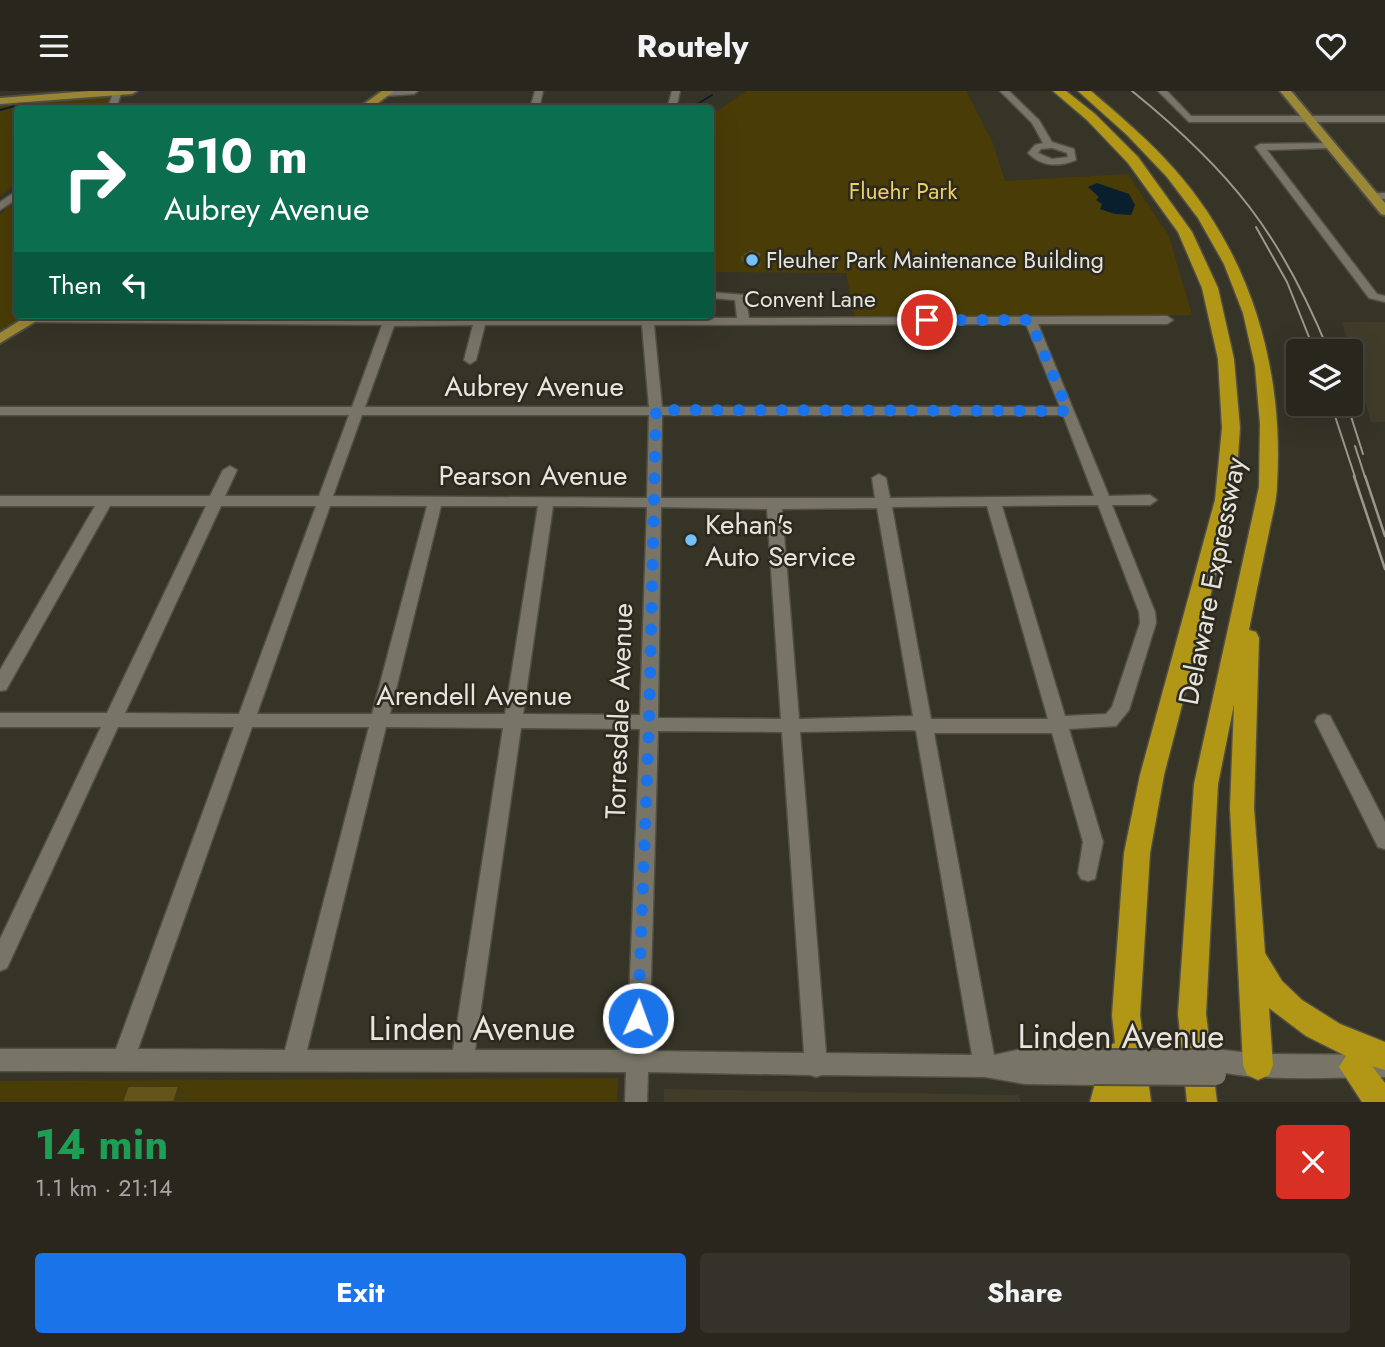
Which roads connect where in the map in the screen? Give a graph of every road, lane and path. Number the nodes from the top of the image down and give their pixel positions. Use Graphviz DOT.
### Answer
graph roads {
  1 [pos="76,91"];
  2 [pos="132,91"];
  3 [pos="414,91"];
  4 [pos="1004,91"];
  5 [pos="1059,91"];
  6 [pos="1084,91"];
  7 [pos="1161,91"];
  8 [pos="1285,91"];
  9 [pos="118,92"];
  10 [pos="387,92"];
  11 [pos="0,99"];
  12 [pos="368,105"];
  13 [pos="1309,120"];
  14 [pos="1385,120"];
  15 [pos="1049,145"];
  16 [pos="1330,145"];
  17 [pos="14,196"];
  18 [pos="1379,196"];
  19 [pos="0,207"];
  20 [pos="1385,211"];
  21 [pos="714,295"];
  22 [pos="1385,299"];
  23 [pos="31,319"];
  24 [pos="323,319"];
  25 [pos="458,319"];
  26 [pos="481,319"];
  27 [pos="537,319"];
  28 [pos="663,319"];
  29 [pos="695,319"];
  30 [pos="1030,320"];
  31 [pos="1167,320"];
  32 [pos="648,321"];
  33 [pos="744,321"];
  34 [pos="390,322"];
  35 [pos="0,339"];
  36 [pos="470,361"];
  37 [pos="656,410"];
  38 [pos="0,411"];
  39 [pos="1068,411"];
  40 [pos="357,412"];
  41 [pos="230,470"];
  42 [pos="879,478"];
  43 [pos="1150,500"];
  44 [pos="0,501"];
  45 [pos="105,501"];
  46 [pos="216,501"];
  47 [pos="325,501"];
  48 [pos="435,501"];
  49 [pos="546,501"];
  50 [pos="654,502"];
  51 [pos="883,502"];
  52 [pos="993,502"];
  53 [pos="1104,502"];
  54 [pos="774,504"];
  55 [pos="1251,573"];
  56 [pos="0,685"];
  57 [pos="0,720"];
  58 [pos="113,721"];
  59 [pos="247,721"];
  60 [pos="380,721"];
  61 [pos="513,721"];
  62 [pos="1324,721"];
  63 [pos="649,723"];
  64 [pos="791,726"];
  65 [pos="924,726"];
  66 [pos="1059,726"];
  67 [pos="1385,841"];
  68 [pos="1088,873"];
  69 [pos="1251,957"];
  70 [pos="0,961"];
  71 [pos="1126,1015"];
  72 [pos="1385,1056"];
  73 [pos="0,1061"];
  74 [pos="123,1061"];
  75 [pos="293,1061"];
  76 [pos="462,1061"];
  77 [pos="638,1061"];
  78 [pos="1258,1065"];
  79 [pos="816,1066"];
  80 [pos="985,1066"];
  81 [pos="1385,1066"];
  82 [pos="1354,1067"];
  83 [pos="636,1102"];
  84 [pos="1105,1102"];
  85 [pos="1136,1102"];
  86 [pos="1202,1102"];
  87 [pos="1381,1102"];
  1 -- 11 [label="main road"];
  2 -- 9 [label="main road"];
  3 -- 10 [label="street"];
  4 -- 15 [label="street"];
  5 -- 71 [label="highway, Delaware Expressway"];
  6 -- 55 [label="highway, Delaware Expressway"];
  7 -- 13 [label="street"];
  8 -- 13 [label="main road"];
  9 -- 11 [label="main road"];
  10 -- 12 [label="main road"];
  13 -- 14 [label="street"];
  13 -- 16 [label="main road"];
  16 -- 18 [label="main road"];
  16 -- 22 [label="street"];
  17 -- 19 [label="street"];
  18 -- 20 [label="main road"];
  21 -- 33 [label="street"];
  23 -- 35 [label="main road"];
  24 -- 34 [label="street, Convent Lane"];
  25 -- 34 [label="street, Convent Lane"];
  26 -- 36 [label="street"];
  27 -- 32 [label="street, Convent Lane"];
  28 -- 32 [label="street, Convent Lane"];
  29 -- 33 [label="street, Convent Lane"];
  30 -- 31 [label="street, Convent Lane"];
  30 -- 33 [label="street, Convent Lane"];
  30 -- 39 [label="street"];
  32 -- 37 [label="street, Torresdale Avenue"];
  34 -- 40 [label="street"];
  37 -- 39 [label="street, Aubrey Avenue"];
  37 -- 40 [label="street, Aubrey Avenue"];
  37 -- 50 [label="street, Torresdale Avenue"];
  38 -- 40 [label="street, Aubrey Avenue"];
  39 -- 53 [label="street"];
  40 -- 47 [label="street"];
  41 -- 46 [label="street"];
  42 -- 51 [label="street"];
  43 -- 53 [label="street, Pearson Avenue"];
  44 -- 45 [label="street, Pearson Avenue"];
  45 -- 46 [label="street, Pearson Avenue"];
  45 -- 56 [label="street"];
  46 -- 47 [label="street, Pearson Avenue"];
  46 -- 58 [label="street"];
  47 -- 48 [label="street, Pearson Avenue"];
  47 -- 59 [label="street"];
  48 -- 49 [label="street, Pearson Avenue"];
  48 -- 60 [label="street"];
  49 -- 50 [label="street, Pearson Avenue"];
  49 -- 61 [label="street"];
  50 -- 54 [label="street, Pearson Avenue"];
  50 -- 63 [label="street, Torresdale Avenue"];
  51 -- 52 [label="street, Pearson Avenue"];
  51 -- 54 [label="street, Pearson Avenue"];
  51 -- 65 [label="street"];
  52 -- 53 [label="street, Pearson Avenue"];
  52 -- 66 [label="street"];
  53 -- 66 [label="street, Arendell Avenue"];
  54 -- 64 [label="street"];
  55 -- 69 [label="highway"];
  55 -- 86 [label="highway, Delaware Expressway"];
  57 -- 58 [label="street, Arendell Avenue"];
  58 -- 59 [label="street, Arendell Avenue"];
  58 -- 70 [label="street"];
  59 -- 60 [label="street, Arendell Avenue"];
  59 -- 74 [label="street"];
  60 -- 61 [label="street, Arendell Avenue"];
  60 -- 75 [label="street"];
  61 -- 63 [label="street, Arendell Avenue"];
  61 -- 76 [label="street"];
  62 -- 67 [label="street"];
  63 -- 64 [label="street, Arendell Avenue"];
  63 -- 77 [label="street, Torresdale Avenue"];
  64 -- 65 [label="street, Arendell Avenue"];
  64 -- 79 [label="street"];
  65 -- 66 [label="street, Arendell Avenue"];
  65 -- 80 [label="street"];
  66 -- 68 [label="street"];
  69 -- 72 [label="highway"];
  69 -- 78 [label="highway"];
  71 -- 84 [label="highway"];
  71 -- 85 [label="highway, Delaware Expressway"];
  73 -- 74 [label="street, Linden Avenue"];
  74 -- 75 [label="street, Linden Avenue"];
  75 -- 76 [label="street, Linden Avenue"];
  76 -- 77 [label="street, Linden Avenue"];
  77 -- 79 [label="street, Linden Avenue"];
  77 -- 83 [label="street, Torresdale Avenue"];
  78 -- 80 [label="street, Linden Avenue, bridge"];
  78 -- 82 [label="street, Linden Avenue"];
  79 -- 80 [label="street, Linden Avenue"];
  81 -- 82 [label="street, Linden Avenue"];
  82 -- 87 [label="highway"];
}
